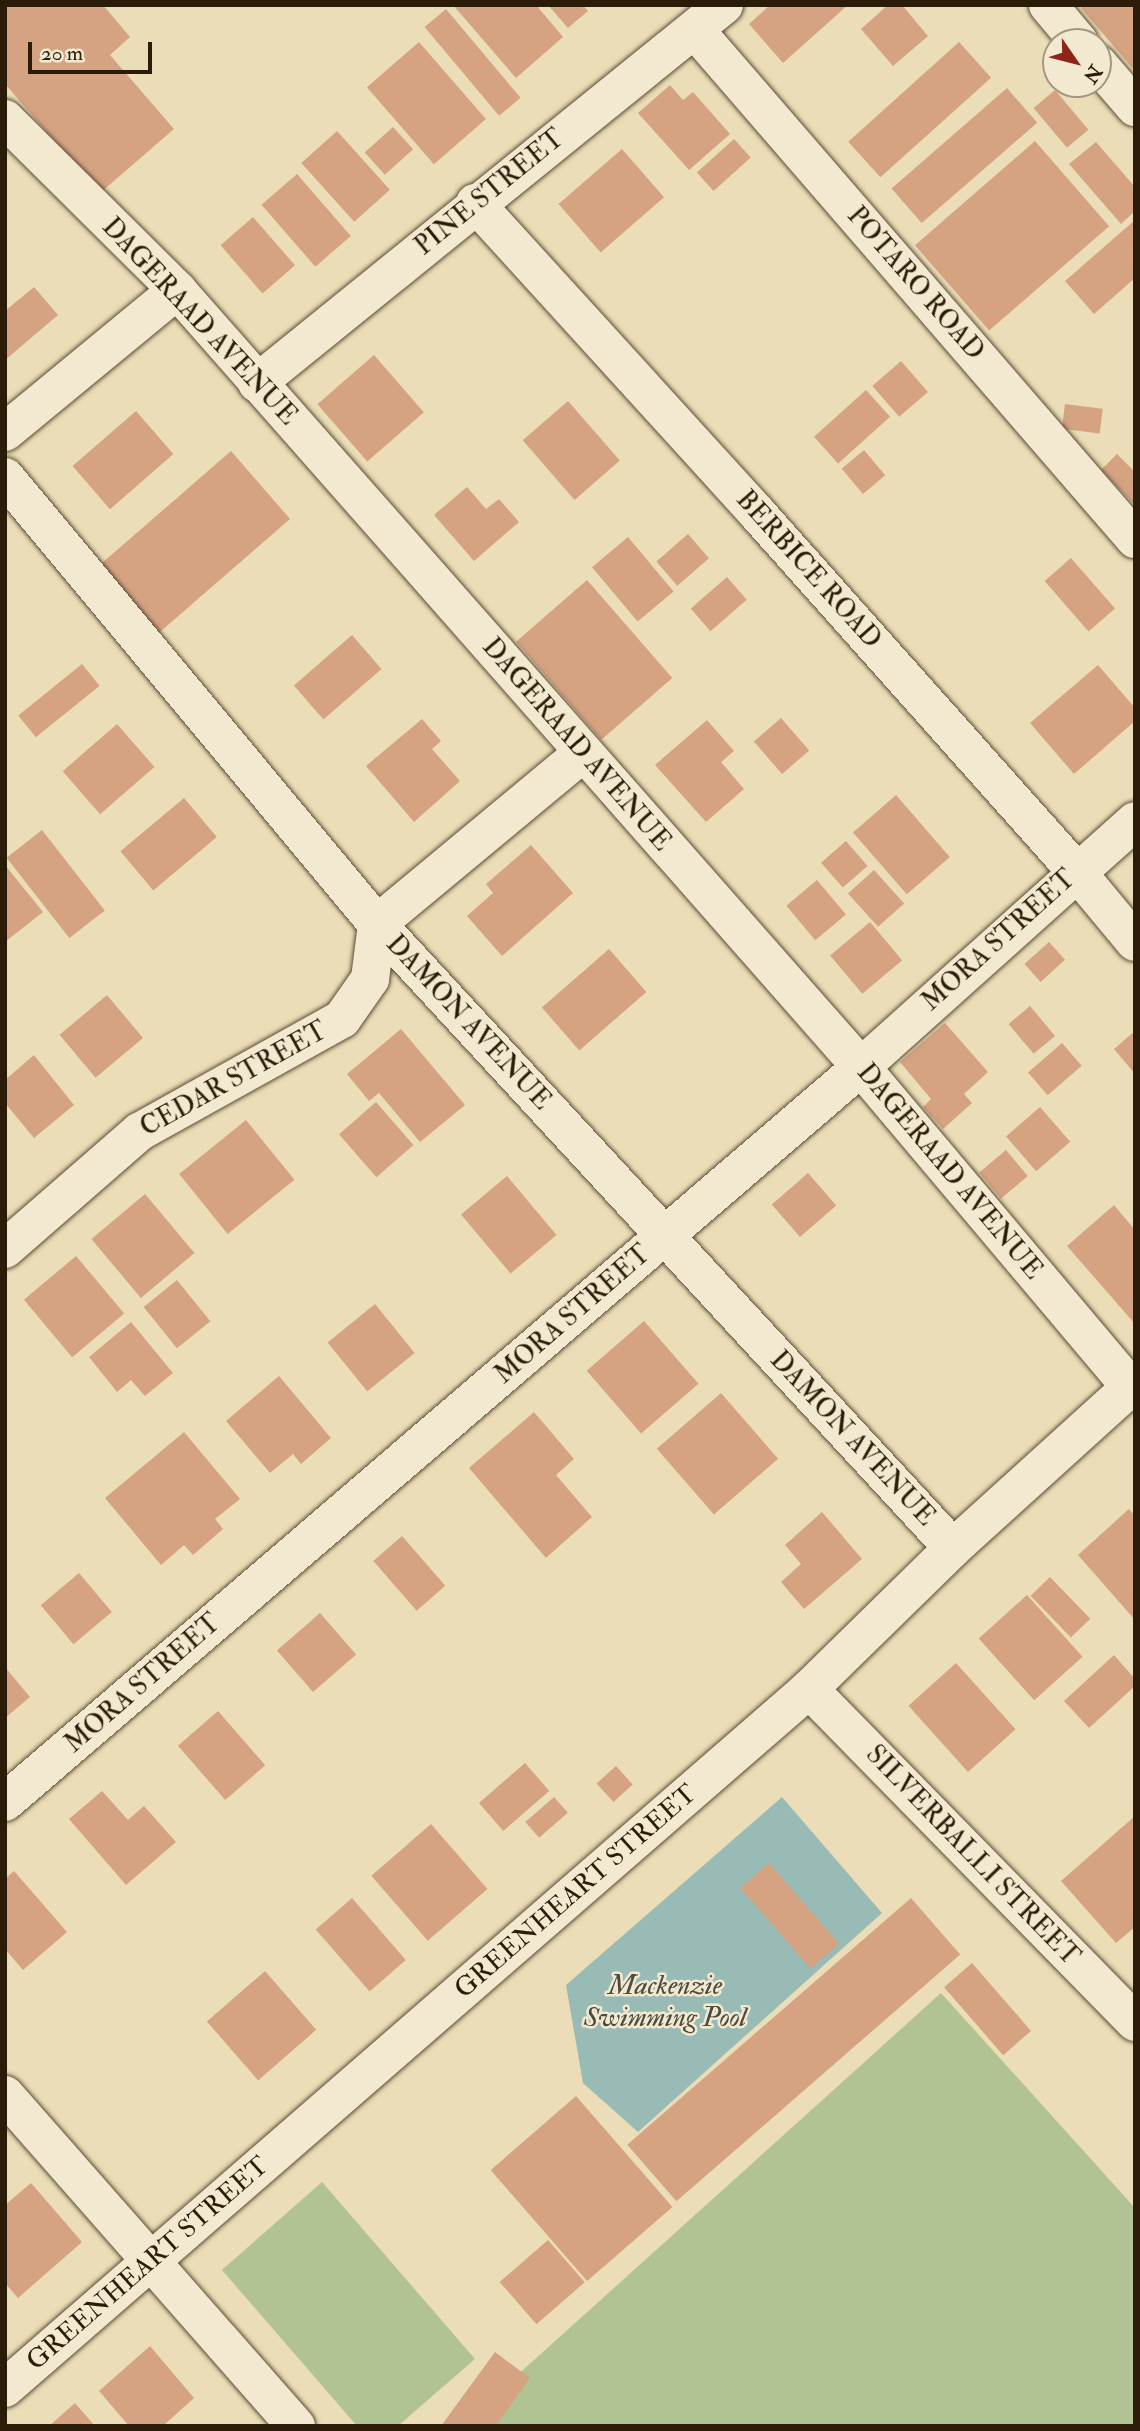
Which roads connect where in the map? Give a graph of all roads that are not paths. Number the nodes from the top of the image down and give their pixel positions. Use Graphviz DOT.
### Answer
graph roads {
  1 [pos="724,5"];
  2 [pos="1048,5"];
  3 [pos="1067,28"];
  4 [pos="695,30"];
  5 [pos="1112,80"];
  6 [pos="1135,107"];
  7 [pos="5,119"];
  8 [pos="475,203"];
  9 [pos="177,290"];
  10 [pos="257,383"];
  11 [pos="5,432"];
  12 [pos="5,477"];
  13 [pos="1135,539"];
  14 [pos="583,753"];
  15 [pos="1135,821"];
  16 [pos="1076,871"];
  17 [pos="377,924"];
  18 [pos="1135,943"];
  19 [pos="861,1067"];
  20 [pos="664,1236"];
  21 [pos="5,1249"];
  22 [pos="1132,1385"];
  23 [pos="953,1548"];
  24 [pos="808,1689"];
  25 [pos="5,1801"];
  26 [pos="1132,2015"];
  27 [pos="5,2095"];
  28 [pos="153,2260"];
  29 [pos="5,2388"];
  30 [pos="296,2426"];
  1 -- 4 [label="street, PINE STREET"];
  2 -- 3 [label="street"];
  4 -- 8 [label="street, PINE STREET"];
  4 -- 13 [label="street, POTARO ROAD"];
  5 -- 6 [label="street"];
  7 -- 9 [label="street, DAGERAAD AVENUE"];
  8 -- 10 [label="street, PINE STREET"];
  8 -- 16 [label="street, BERBICE ROAD"];
  9 -- 10 [label="street, DAGERAAD AVENUE"];
  9 -- 11 [label="street"];
  10 -- 14 [label="street, DAGERAAD AVENUE"];
  12 -- 17 [label="street, DAMON AVENUE"];
  14 -- 17 [label="street"];
  14 -- 19 [label="street, DAGERAAD AVENUE"];
  15 -- 16 [label="street, MORA STREET"];
  16 -- 18 [label="street, BERBICE ROAD"];
  16 -- 19 [label="street, MORA STREET"];
  17 -- 20 [label="street, DAMON AVENUE"];
  17 -- 21 [label="street, CEDAR STREET"];
  19 -- 20 [label="street, MORA STREET"];
  19 -- 22 [label="street, DAGERAAD AVENUE"];
  20 -- 23 [label="street, DAMON AVENUE"];
  20 -- 25 [label="street, MORA STREET"];
  22 -- 23 [label="street, GREENHEART STREET"];
  23 -- 24 [label="street, GREENHEART STREET"];
  24 -- 26 [label="street, SILVERBALLI STREET"];
  24 -- 28 [label="street, GREENHEART STREET"];
  27 -- 28 [label="street"];
  28 -- 29 [label="street, GREENHEART STREET"];
  28 -- 30 [label="street"];
}
